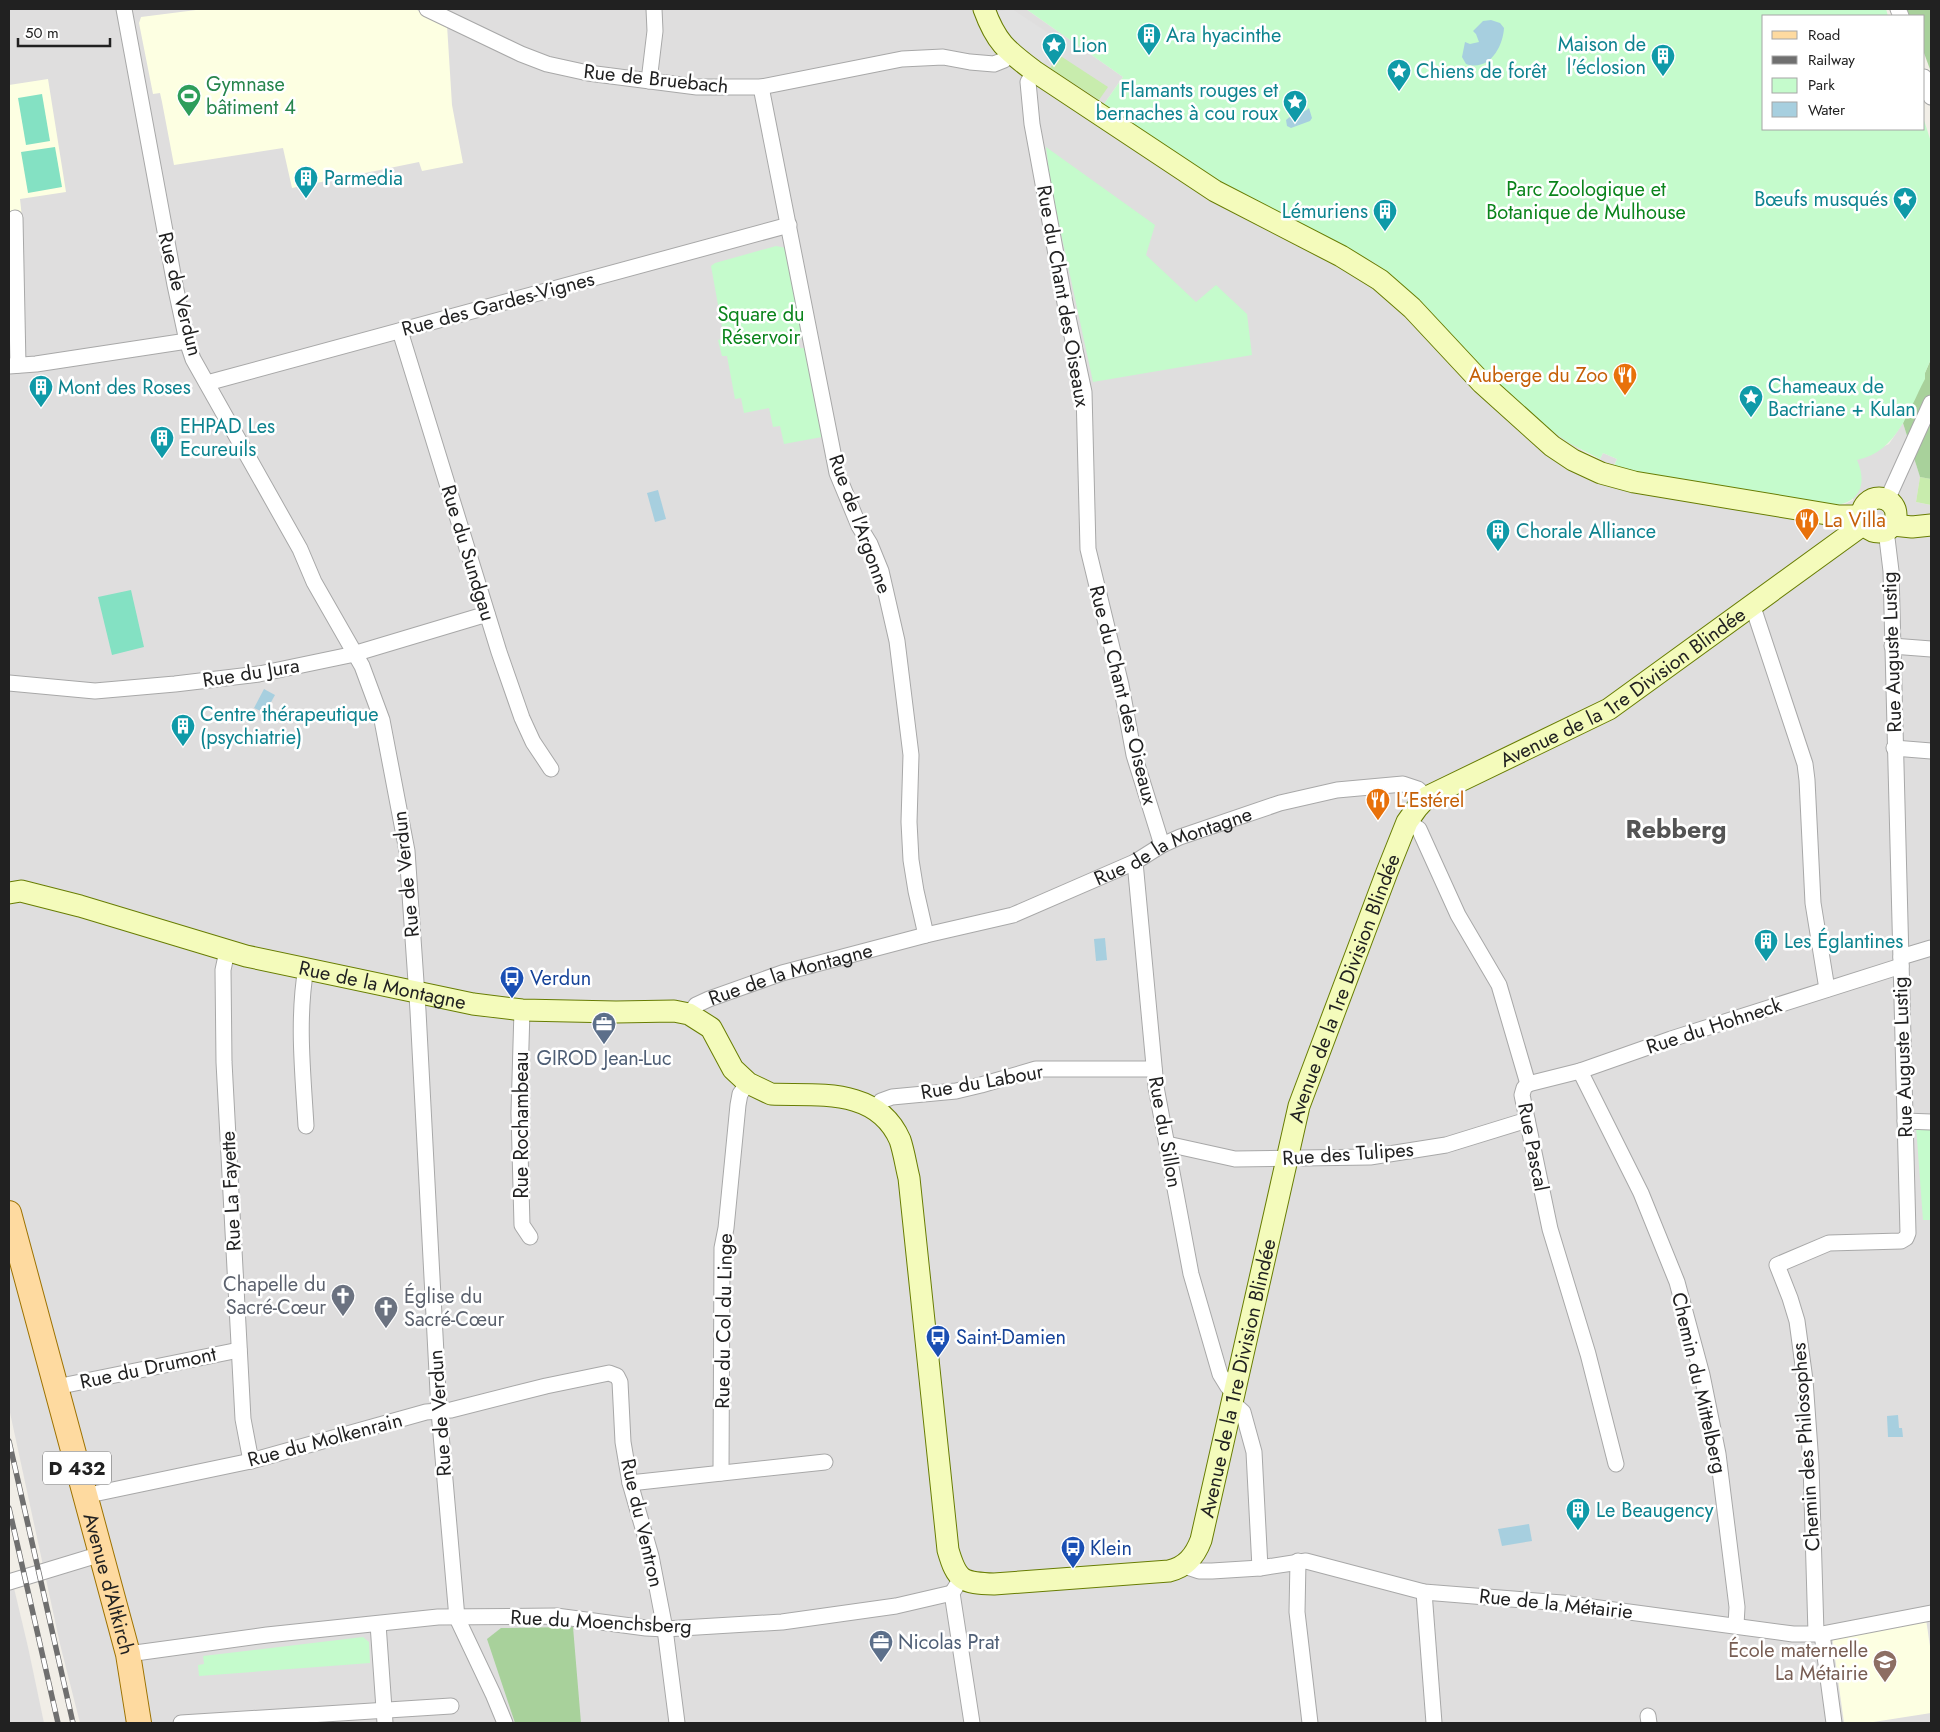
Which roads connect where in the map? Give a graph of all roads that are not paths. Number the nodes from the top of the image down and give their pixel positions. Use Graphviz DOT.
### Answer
graph roads {
  1 [pos="124,9"];
  2 [pos="427,9"];
  3 [pos="654,9"];
  4 [pos="984,9"];
  5 [pos="1011,54"];
  6 [pos="1034,70"];
  7 [pos="1925,80"];
  8 [pos="649,82"];
  9 [pos="761,87"];
  10 [pos="1931,98"];
  11 [pos="15,218"];
  12 [pos="789,225"];
  13 [pos="400,331"];
  14 [pos="187,341"];
  15 [pos="13,366"];
  16 [pos="207,383"];
  17 [pos="1931,403"];
  18 [pos="1890,516"];
  19 [pos="1863,520"];
  20 [pos="1931,521"];
  21 [pos="1931,525"];
  22 [pos="1752,604"];
  23 [pos="487,614"];
  24 [pos="1892,646"];
  25 [pos="1931,648"];
  26 [pos="355,653"];
  27 [pos="9,683"];
  28 [pos="1894,748"];
  29 [pos="1931,751"];
  30 [pos="551,768"];
  31 [pos="1427,797"];
  32 [pos="1407,822"];
  33 [pos="1162,845"];
  34 [pos="1135,862"];
  35 [pos="13,888"];
  36 [pos="926,935"];
  37 [pos="1931,948"];
  38 [pos="227,951"];
  39 [pos="1901,962"];
  40 [pos="306,968"];
  41 [pos="1827,989"];
  42 [pos="417,992"];
  43 [pos="522,1010"];
  44 [pos="689,1014"];
  45 [pos="1154,1069"];
  46 [pos="1580,1071"];
  47 [pos="748,1083"];
  48 [pos="1528,1084"];
  49 [pos="876,1109"];
  50 [pos="1527,1120"];
  51 [pos="1905,1121"];
  52 [pos="1931,1122"];
  53 [pos="306,1126"];
  54 [pos="1167,1144"];
  55 [pos="1287,1158"];
  56 [pos="9,1213"];
  57 [pos="530,1237"];
  58 [pos="1776,1265"];
  59 [pos="239,1350"];
  60 [pos="620,1382"];
  61 [pos="56,1387"];
  62 [pos="1234,1396"];
  63 [pos="439,1411"];
  64 [pos="251,1461"];
  65 [pos="825,1462"];
  66 [pos="1616,1464"];
  67 [pos="721,1473"];
  68 [pos="630,1483"];
  69 [pos="84,1496"];
  70 [pos="101,1554"];
  71 [pos="1298,1561"];
  72 [pos="1184,1566"];
  73 [pos="1260,1568"];
  74 [pos="9,1582"];
  75 [pos="957,1586"];
  76 [pos="1424,1592"];
  77 [pos="1931,1613"];
  78 [pos="457,1618"];
  79 [pos="378,1624"];
  80 [pos="1736,1625"];
  81 [pos="665,1629"];
  82 [pos="1819,1633"];
  83 [pos="128,1654"];
  84 [pos="450,1706"];
  85 [pos="384,1717"];
  86 [pos="139,1723"];
  87 [pos="181,1723"];
  88 [pos="505,1723"];
  89 [pos="677,1723"];
  90 [pos="972,1723"];
  91 [pos="1310,1723"];
  92 [pos="1434,1723"];
  93 [pos="1834,1723"];
  1 -- 14 [label="street, Rue de Verdun"];
  2 -- 8 [label="street, Rue de Bruebach"];
  3 -- 8 [label="street"];
  4 -- 5 [label="main road"];
  5 -- 6 [label="main road"];
  5 -- 9 [label="street, Rue de Bruebach"];
  6 -- 19 [label="main road"];
  6 -- 33 [label="street, Rue du Chant des Oiseaux"];
  7 -- 10 [label="street"];
  8 -- 9 [label="street, Rue de Bruebach"];
  9 -- 12 [label="street, Rue de l'Argonne"];
  11 -- 15 [label="street"];
  12 -- 13 [label="street, Rue des Gardes-Vignes"];
  12 -- 36 [label="street, Rue de l'Argonne"];
  13 -- 16 [label="street, Rue des Gardes-Vignes"];
  13 -- 23 [label="street, Rue du Sundgau"];
  14 -- 15 [label="street"];
  14 -- 16 [label="street, Rue de Verdun"];
  16 -- 26 [label="street, Rue de Verdun"];
  17 -- 18 [label="street"];
  18 -- 19 [label="main road"];
  18 -- 19 [label="main road"];
  18 -- 20 [label="main road"];
  18 -- 21 [label="main road"];
  18 -- 24 [label="street, Rue Auguste Lustig"];
  19 -- 22 [label="main road, Avenue de la 1re Division Blindée"];
  22 -- 31 [label="main road, Avenue de la 1re Division Blindée"];
  22 -- 41 [label="street"];
  23 -- 26 [label="street, Rue du Jura"];
  23 -- 30 [label="street, Rue du Sundgau"];
  24 -- 25 [label="street"];
  24 -- 28 [label="street, Rue Auguste Lustig"];
  26 -- 27 [label="street, Rue du Jura"];
  26 -- 42 [label="street, Rue de Verdun"];
  28 -- 29 [label="street"];
  28 -- 39 [label="street, Rue Auguste Lustig"];
  31 -- 32 [label="main road, Avenue de la 1re Division Blindée"];
  31 -- 33 [label="street, Rue de la Montagne"];
  32 -- 48 [label="street, Rue Pascal"];
  32 -- 55 [label="main road, Avenue de la 1re Division Blindée"];
  33 -- 34 [label="street, Rue de la Montagne"];
  34 -- 36 [label="street, Rue de la Montagne"];
  34 -- 45 [label="street, Rue du Sillon"];
  35 -- 38 [label="main road, Rue de la Montagne"];
  36 -- 44 [label="street, Rue de la Montagne"];
  37 -- 39 [label="street, Rue du Hohneck"];
  38 -- 40 [label="main road, Rue de la Montagne"];
  38 -- 59 [label="street, Rue La Fayette"];
  39 -- 41 [label="street, Rue du Hohneck"];
  39 -- 51 [label="street, Rue Auguste Lustig"];
  40 -- 42 [label="main road, Rue de la Montagne"];
  40 -- 53 [label="street"];
  41 -- 46 [label="street, Rue du Hohneck"];
  42 -- 43 [label="main road, Rue de la Montagne"];
  42 -- 63 [label="street, Rue de Verdun"];
  43 -- 44 [label="main road, Rue de la Montagne"];
  43 -- 57 [label="street, Rue Rochambeau"];
  44 -- 47 [label="main road"];
  45 -- 49 [label="street, Rue du Labour"];
  45 -- 54 [label="street, Rue du Sillon"];
  46 -- 48 [label="street, Rue du Hohneck"];
  46 -- 80 [label="street, Chemin du Mittelberg"];
  47 -- 49 [label="main road"];
  47 -- 67 [label="street, Rue du Col du Linge"];
  48 -- 50 [label="street, Rue Pascal"];
  49 -- 75 [label="main road"];
  50 -- 55 [label="street, Rue des Tulipes"];
  50 -- 66 [label="street, Rue Pascal"];
  51 -- 52 [label="street"];
  51 -- 58 [label="street, Rue Auguste Lustig"];
  54 -- 55 [label="street, Rue des Tulipes"];
  54 -- 62 [label="street, Rue du Sillon"];
  55 -- 62 [label="main road, Avenue de la 1re Division Blindée"];
  56 -- 61 [label="main road, Avenue d'Altkirch / D 432"];
  58 -- 82 [label="street, Chemin des Philosophes"];
  59 -- 61 [label="street, Rue du Drumont"];
  59 -- 64 [label="street, Rue La Fayette"];
  60 -- 63 [label="street, Rue du Molkenrain"];
  60 -- 68 [label="street, Rue du Ventron"];
  61 -- 69 [label="main road, Avenue d'Altkirch / D 432"];
  62 -- 72 [label="main road, Avenue de la 1re Division Blindée"];
  62 -- 73 [label="street, Rue du Sillon"];
  63 -- 64 [label="street, Rue du Molkenrain"];
  63 -- 78 [label="street, Rue de Verdun"];
  64 -- 69 [label="street, Rue du Molkenrain"];
  65 -- 67 [label="street"];
  67 -- 68 [label="street"];
  68 -- 81 [label="street, Rue du Ventron"];
  69 -- 70 [label="main road, Avenue d'Altkirch / D 432"];
  70 -- 74 [label="street"];
  70 -- 83 [label="main road, Avenue d'Altkirch / D 432"];
  71 -- 73 [label="street, Rue de la Métairie"];
  71 -- 76 [label="street, Rue de la Métairie"];
  71 -- 91 [label="street"];
  72 -- 73 [label="street, Rue de la Métairie"];
  72 -- 75 [label="main road"];
  75 -- 81 [label="street, Rue du Moenchsberg"];
  75 -- 90 [label="street"];
  76 -- 80 [label="street, Rue de la Métairie"];
  76 -- 92 [label="street"];
  77 -- 82 [label="street, Rue de la Métairie"];
  78 -- 79 [label="street, Rue du Moenchsberg"];
  78 -- 81 [label="street, Rue du Moenchsberg"];
  78 -- 88 [label="street, Rue de Verdun"];
  79 -- 83 [label="street, Rue du Moenchsberg"];
  79 -- 85 [label="street"];
  80 -- 82 [label="street, Rue de la Métairie"];
  81 -- 89 [label="street, Rue du Ventron"];
  82 -- 93 [label="street, Chemin des Philosophes"];
  83 -- 86 [label="main road, Avenue d'Altkirch / D 432"];
  84 -- 85 [label="street"];
  85 -- 87 [label="street"];
}
